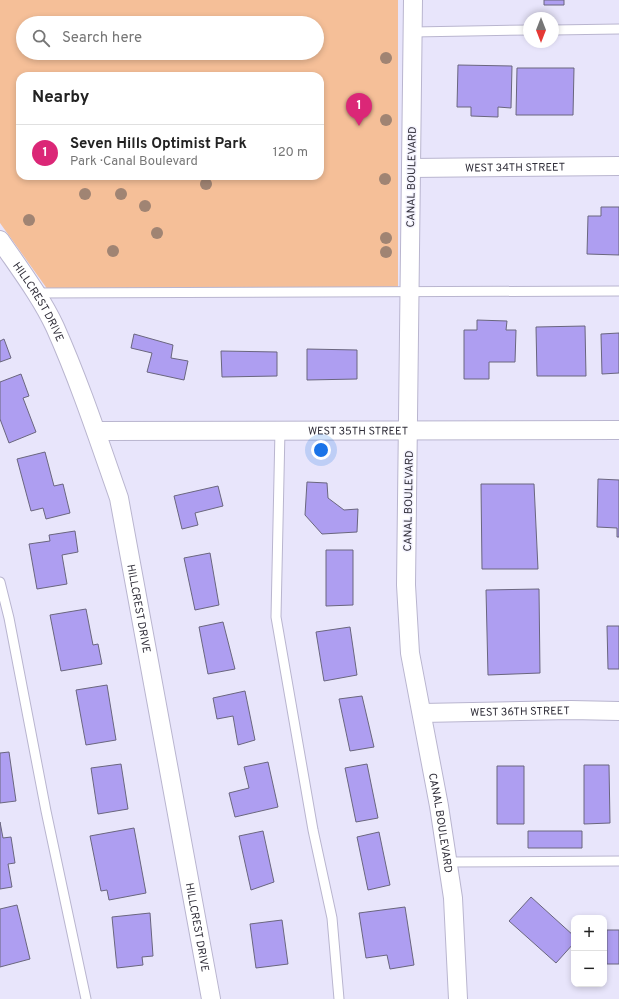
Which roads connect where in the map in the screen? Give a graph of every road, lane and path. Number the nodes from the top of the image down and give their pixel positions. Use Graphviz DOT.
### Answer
graph roads {
  1 [pos="413,0"];
  2 [pos="619,29"];
  3 [pos="523,30"];
  4 [pos="559,30"];
  5 [pos="413,32"];
  6 [pos="619,166"];
  7 [pos="411,168"];
  8 [pos="0,240"];
  9 [pos="619,291"];
  10 [pos="410,292"];
  11 [pos="36,294"];
  12 [pos="280,430"];
  13 [pos="409,430"];
  14 [pos="619,430"];
  15 [pos="96,431"];
  16 [pos="0,582"];
  17 [pos="619,711"];
  18 [pos="422,713"];
  19 [pos="619,861"];
  20 [pos="448,862"];
  21 [pos="86,999"];
  22 [pos="211,999"];
  23 [pos="339,999"];
  24 [pos="458,999"];
  1 -- 5 [label="street, CANAL BOULEVARD"];
  2 -- 4 [label="lane"];
  3 -- 5 [label="lane"];
  5 -- 7 [label="street, CANAL BOULEVARD"];
  6 -- 7 [label="street, WEST 34TH STREET"];
  7 -- 10 [label="street, CANAL BOULEVARD"];
  8 -- 11 [label="street, HILLCREST DRIVE"];
  9 -- 10 [label="lane"];
  10 -- 11 [label="lane"];
  10 -- 13 [label="street, CANAL BOULEVARD"];
  11 -- 15 [label="street, HILLCREST DRIVE"];
  12 -- 13 [label="street, WEST 35TH STREET"];
  12 -- 15 [label="street, WEST 35TH STREET"];
  12 -- 23 [label="lane"];
  13 -- 14 [label="street, WEST 35TH STREET"];
  13 -- 18 [label="street, CANAL BOULEVARD"];
  15 -- 22 [label="street, HILLCREST DRIVE"];
  16 -- 21 [label="lane"];
  17 -- 18 [label="street, WEST 36TH STREET"];
  18 -- 20 [label="street, CANAL BOULEVARD"];
  19 -- 20 [label="lane"];
  20 -- 24 [label="street, CANAL BOULEVARD"];
}
